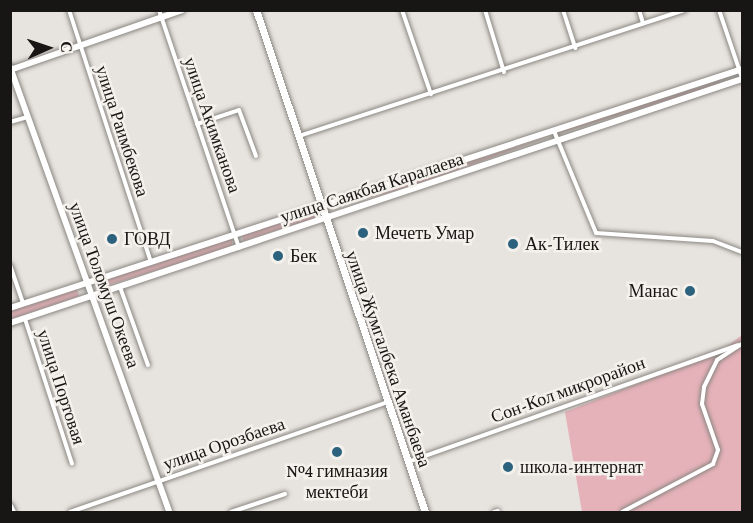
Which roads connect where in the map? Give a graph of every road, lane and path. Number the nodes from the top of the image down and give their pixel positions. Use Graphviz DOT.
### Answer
graph roads {
  1 [pos="69,10"];
  2 [pos="159,10"];
  3 [pos="182,10"];
  4 [pos="256,10"];
  5 [pos="402,10"];
  6 [pos="485,10"];
  7 [pos="563,10"];
  8 [pos="639,10"];
  9 [pos="685,10"];
  10 [pos="719,10"];
  11 [pos="161,18"];
  12 [pos="643,23"];
  13 [pos="80,46"];
  14 [pos="575,48"];
  15 [pos="11,69"];
  16 [pos="741,70"];
  17 [pos="504,72"];
  18 [pos="742,78"];
  19 [pos="431,94"];
  20 [pos="28,117"];
  21 [pos="10,122"];
  22 [pos="197,124"];
  23 [pos="552,128"];
  24 [pos="298,137"];
  25 [pos="559,142"];
  26 [pos="256,156"];
  27 [pos="320,204"];
  28 [pos="325,220"];
  29 [pos="234,231"];
  30 [pos="239,248"];
  31 [pos="742,252"];
  32 [pos="150,260"];
  33 [pos="10,265"];
  34 [pos="87,281"];
  35 [pos="120,287"];
  36 [pos="92,296"];
  37 [pos="23,303"];
  38 [pos="10,308"];
  39 [pos="24,319"];
  40 [pos="10,323"];
  41 [pos="740,344"];
  42 [pos="148,364"];
  43 [pos="387,402"];
  44 [pos="408,462"];
  45 [pos="72,464"];
  46 [pos="158,482"];
  47 [pos="285,494"];
  48 [pos="10,506"];
  49 [pos="13,513"];
  50 [pos="70,513"];
  51 [pos="169,513"];
  52 [pos="231,513"];
  53 [pos="425,513"];
  54 [pos="622,513"];
  1 -- 13 [label="street, улица Раимбекова"];
  2 -- 11 [label="street, улица Акимканова"];
  3 -- 11 [label="street"];
  4 -- 24 [label="main road, улица Жумгалбека Аманбаева"];
  5 -- 19 [label="street"];
  6 -- 17 [label="street"];
  7 -- 14 [label="street"];
  8 -- 12 [label="street"];
  9 -- 12 [label="street"];
  10 -- 16 [label="street"];
  11 -- 13 [label="street"];
  11 -- 22 [label="street, улица Акимканова"];
  12 -- 14 [label="street"];
  13 -- 15 [label="street"];
  13 -- 32 [label="street, улица Раимбекова"];
  14 -- 17 [label="street"];
  15 -- 20 [label="street, улица Толомуш Океева"];
  16 -- 18 [label="street"];
  16 -- 23 [label="street, улица Саякбая Каралаева"];
  17 -- 19 [label="street"];
  18 -- 25 [label="street, улица Саякбая Каралаева"];
  19 -- 24 [label="street"];
  20 -- 21 [label="street"];
  20 -- 34 [label="street, улица Толомуш Океева"];
  22 -- 26 [label="street"];
  22 -- 29 [label="street, улица Акимканова"];
  23 -- 25 [label="street"];
  23 -- 27 [label="street, улица Саякбая Каралаева"];
  24 -- 27 [label="main road, улица Жумгалбека Аманбаева"];
  25 -- 28 [label="street, улица Саякбая Каралаева"];
  25 -- 31 [label="street"];
  27 -- 28 [label="main road, улица Жумгалбека Аманбаева"];
  27 -- 29 [label="street, улица Саякбая Каралаева"];
  28 -- 30 [label="street, улица Саякбая Каралаева"];
  28 -- 43 [label="main road, улица Жумгалбека Аманбаева"];
  29 -- 30 [label="street, улица Акимканова"];
  29 -- 32 [label="street, улица Саякбая Каралаева"];
  30 -- 35 [label="street, улица Саякбая Каралаева"];
  32 -- 34 [label="street, улица Саякбая Каралаева"];
  33 -- 37 [label="street"];
  34 -- 36 [label="street, улица Толомуш Океева"];
  34 -- 37 [label="street, улица Саякбая Каралаева"];
  35 -- 36 [label="street, улица Саякбая Каралаева"];
  35 -- 42 [label="street"];
  36 -- 39 [label="street, улица Саякбая Каралаева"];
  36 -- 46 [label="street, улица Толомуш Океева"];
  37 -- 38 [label="street, улица Саякбая Каралаева"];
  39 -- 40 [label="street, улица Саякбая Каралаева"];
  39 -- 45 [label="street, улица Портовая"];
  41 -- 44 [label="street, Сон-Кол микрорайон"];
  41 -- 54 [label="street"];
  43 -- 44 [label="main road, улица Жумгалбека Аманбаева"];
  43 -- 46 [label="street, улица Орозбаева"];
  44 -- 53 [label="main road, улица Жумгалбека Аманбаева"];
  46 -- 50 [label="street, улица Орозбаева"];
  46 -- 51 [label="street, улица Толомуш Океева"];
  47 -- 52 [label="street"];
  48 -- 49 [label="street"];
}
